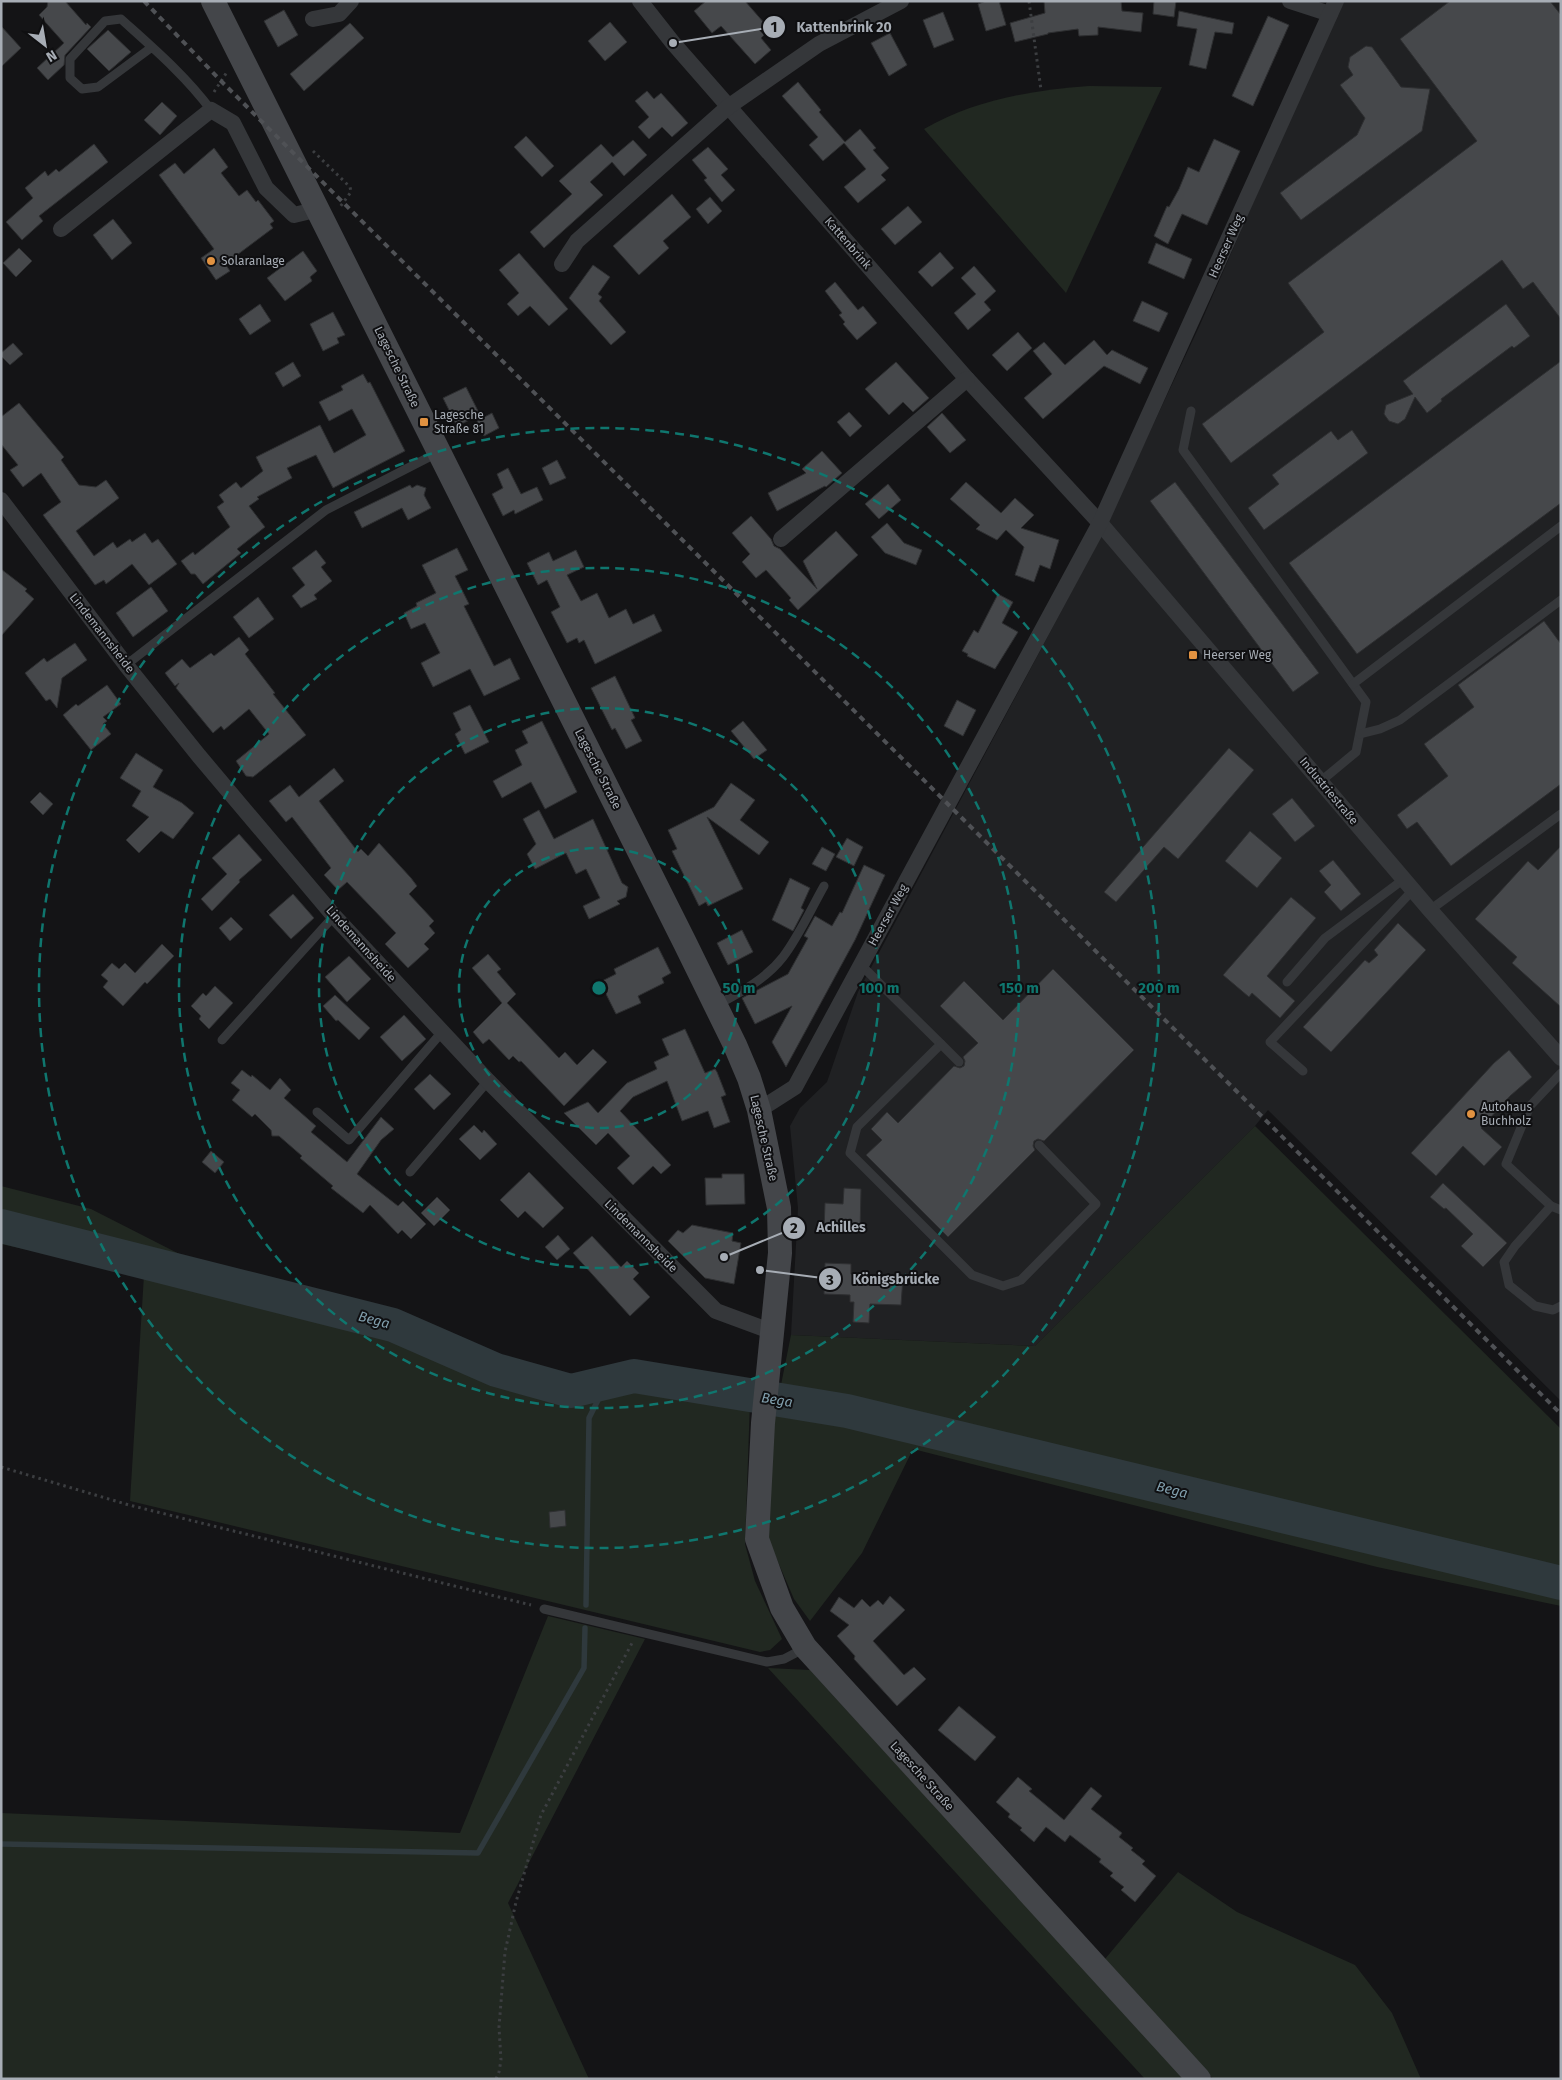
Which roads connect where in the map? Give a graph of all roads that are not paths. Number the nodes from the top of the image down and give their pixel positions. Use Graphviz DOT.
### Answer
graph roads {
  1 [pos="214,1"];
  2 [pos="351,1"];
  3 [pos="640,1"];
  4 [pos="901,1"];
  5 [pos="1290,1"];
  6 [pos="1333,8"];
  7 [pos="313,19"];
  8 [pos="152,47"];
  9 [pos="209,107"];
  10 [pos="728,107"];
  11 [pos="319,209"];
  12 [pos="61,229"];
  13 [pos="562,264"];
  14 [pos="967,379"];
  15 [pos="1191,411"];
  16 [pos="439,451"];
  17 [pos="1,500"];
  18 [pos="1100,523"];
  19 [pos="1561,526"];
  20 [pos="781,539"];
  21 [pos="1561,600"];
  22 [pos="126,665"];
  23 [pos="1353,684"];
  24 [pos="1360,734"];
  25 [pos="1321,781"];
  26 [pos="1561,814"];
  27 [pos="1409,885"];
  28 [pos="824,886"];
  29 [pos="1430,910"];
  30 [pos="334,916"];
  31 [pos="860,965"];
  32 [pos="1286,982"];
  33 [pos="716,1006"];
  34 [pos="442,1032"];
  35 [pos="222,1040"];
  36 [pos="941,1044"];
  37 [pos="1561,1058"];
  38 [pos="959,1062"];
  39 [pos="1304,1071"];
  40 [pos="1561,1073"];
  41 [pos="488,1081"];
  42 [pos="759,1110"];
  43 [pos="317,1112"];
  44 [pos="1039,1145"];
  45 [pos="410,1172"];
  46 [pos="1551,1206"];
  47 [pos="1561,1210"];
  48 [pos="1561,1306"];
  49 [pos="773,1332"];
  50 [pos="544,1608"];
  51 [pos="805,1648"];
  52 [pos="1199,2079"];
  1 -- 11 [label="street, Lagesche Straße"];
  2 -- 7 [label="street"];
  3 -- 10 [label="street, Kattenbrink"];
  4 -- 10 [label="street"];
  5 -- 6 [label="street"];
  6 -- 18 [label="street, Heerser Weg"];
  8 -- 8 [label="lane"];
  8 -- 9 [label="lane"];
  9 -- 11 [label="street"];
  9 -- 12 [label="street"];
  10 -- 13 [label="street"];
  10 -- 14 [label="street, Kattenbrink"];
  11 -- 16 [label="street, Lagesche Straße"];
  14 -- 18 [label="street, Kattenbrink"];
  14 -- 20 [label="street"];
  15 -- 23 [label="lane"];
  16 -- 22 [label="lane"];
  16 -- 33 [label="street, Lagesche Straße"];
  17 -- 22 [label="street, Lindemannsheide"];
  18 -- 25 [label="street, Industriestraße"];
  18 -- 31 [label="street, Heerser Weg"];
  19 -- 23 [label="lane"];
  21 -- 24 [label="lane"];
  22 -- 30 [label="street, Lindemannsheide"];
  23 -- 24 [label="lane"];
  24 -- 25 [label="lane"];
  25 -- 27 [label="street, Industriestraße"];
  26 -- 29 [label="lane"];
  27 -- 29 [label="street, Industriestraße"];
  27 -- 32 [label="lane"];
  27 -- 39 [label="lane"];
  28 -- 33 [label="lane"];
  29 -- 37 [label="street, Industriestraße"];
  30 -- 34 [label="street, Lindemannsheide"];
  30 -- 35 [label="lane"];
  31 -- 36 [label="lane"];
  31 -- 42 [label="street, Heerser Weg"];
  33 -- 42 [label="street, Lagesche Straße"];
  34 -- 41 [label="street, Lindemannsheide"];
  34 -- 43 [label="lane"];
  36 -- 38 [label="lane"];
  36 -- 44 [label="lane"];
  40 -- 46 [label="lane"];
  41 -- 45 [label="lane"];
  41 -- 49 [label="street, Lindemannsheide"];
  42 -- 49 [label="street, Lagesche Straße"];
  46 -- 47 [label="lane"];
  46 -- 48 [label="lane"];
  49 -- 51 [label="street, Lagesche Straße"];
  50 -- 51 [label="lane"];
  51 -- 52 [label="street, Lagesche Straße"];
}
